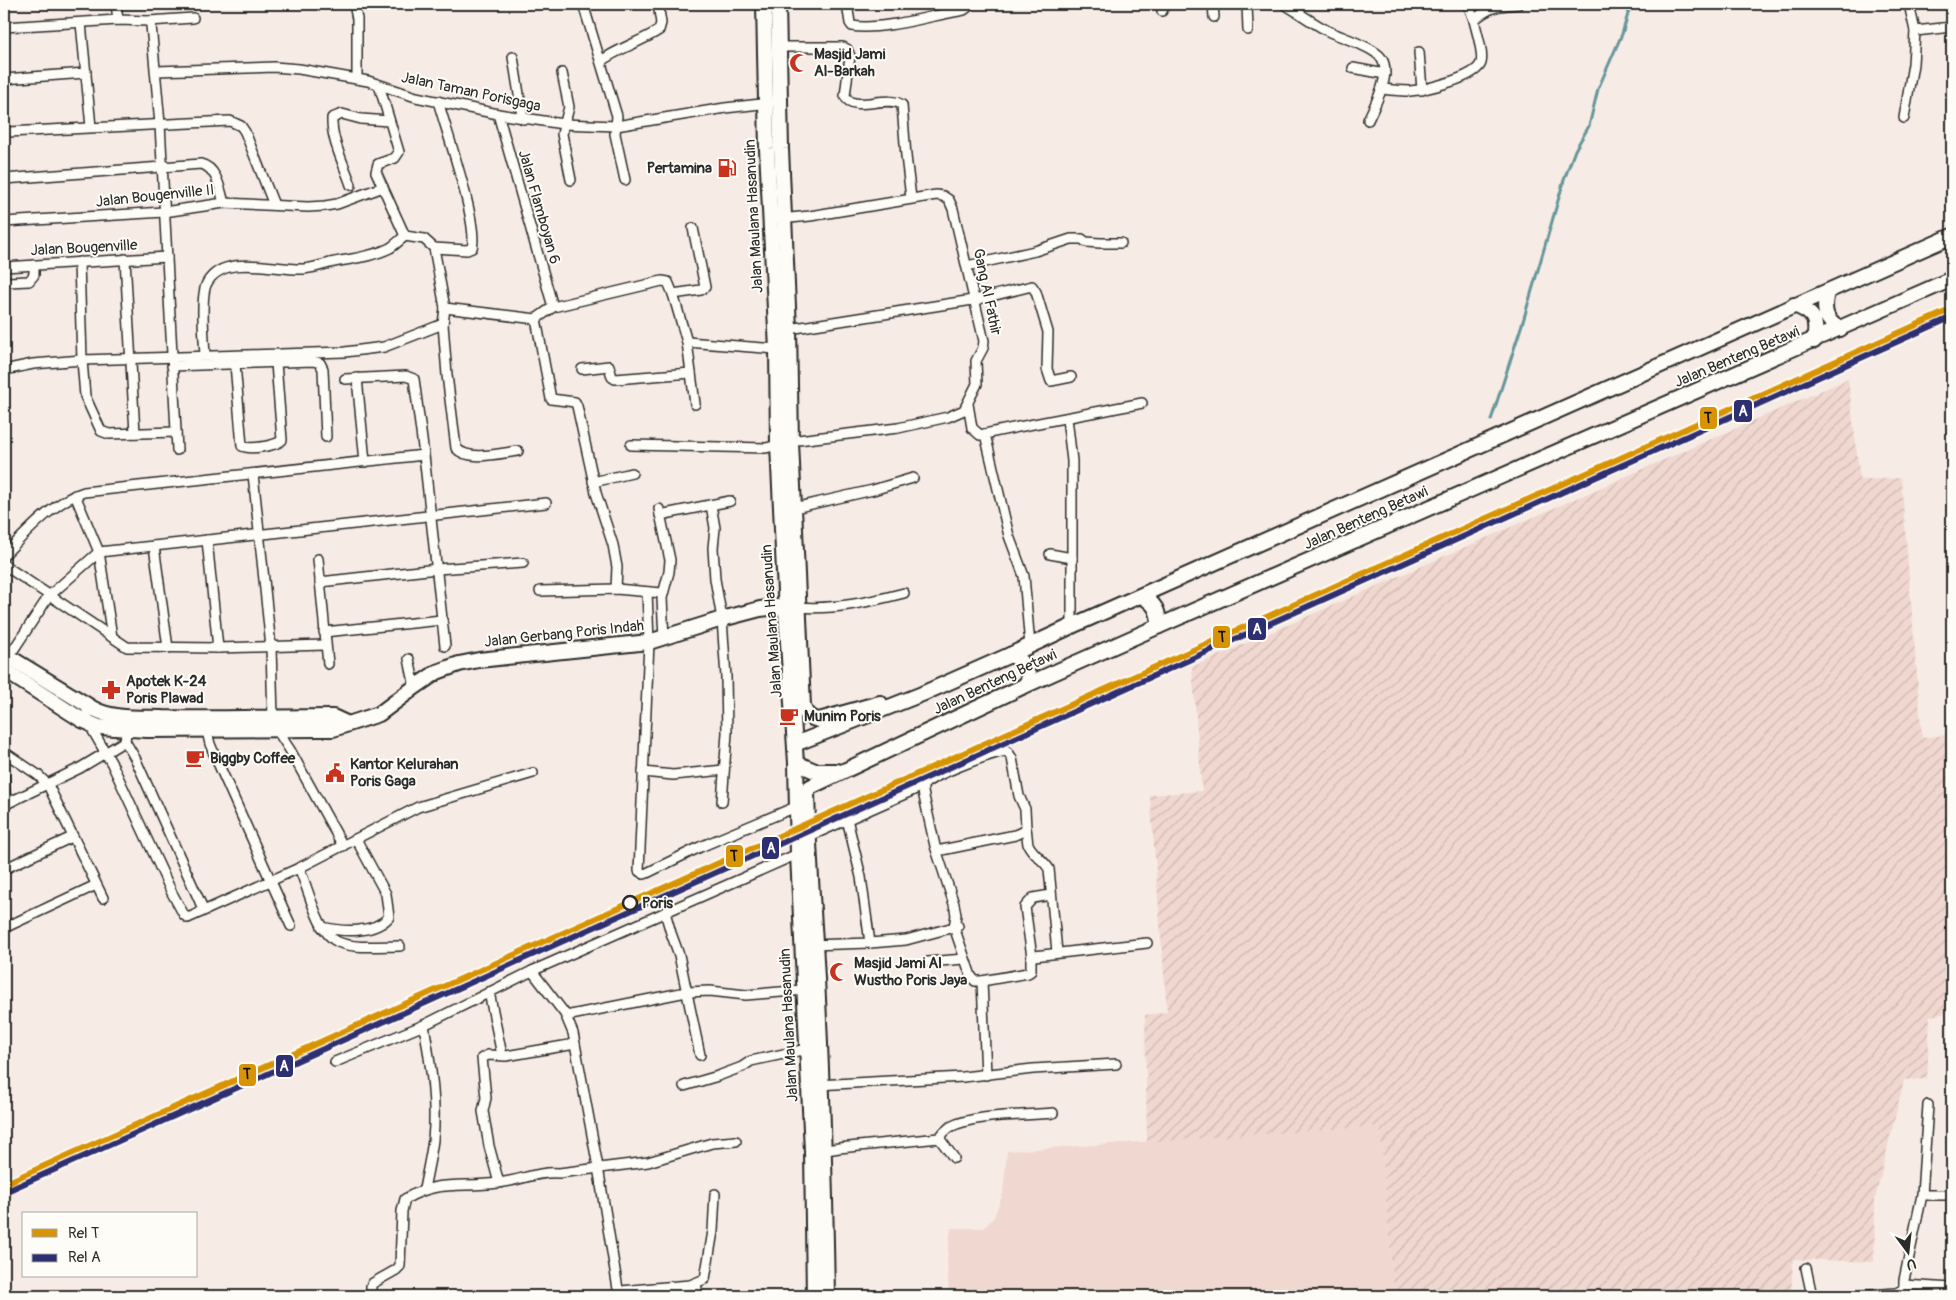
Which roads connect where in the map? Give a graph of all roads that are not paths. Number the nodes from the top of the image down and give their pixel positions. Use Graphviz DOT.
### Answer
graph roads {
  1 [pos="116,4"];
  2 [pos="354,4"];
  3 [pos="583,4"];
  4 [pos="658,4"];
  5 [pos="764,4"];
  6 [pos="778,4"];
  7 [pos="847,4"];
  8 [pos="968,4"];
  9 [pos="1213,4"];
  10 [pos="1247,4"];
  11 [pos="1287,4"];
  12 [pos="1468,4"];
  13 [pos="1519,4"];
  14 [pos="1909,4"];
  15 [pos="1214,17"];
  16 [pos="193,18"];
  17 [pos="118,20"];
  18 [pos="1474,20"];
  19 [pos="148,21"];
  20 [pos="81,23"];
  21 [pos="4,27"];
  22 [pos="1952,28"];
  23 [pos="1248,30"];
  24 [pos="1914,31"];
  25 [pos="779,48"];
  26 [pos="1419,52"];
  27 [pos="513,57"];
  28 [pos="602,61"];
  29 [pos="1353,68"];
  30 [pos="156,71"];
  31 [pos="86,73"];
  32 [pos="562,73"];
  33 [pos="1385,74"];
  34 [pos="4,79"];
  35 [pos="357,79"];
  36 [pos="379,85"];
  37 [pos="1382,89"];
  38 [pos="1422,90"];
  39 [pos="438,101"];
  40 [pos="773,103"];
  41 [pos="498,114"];
  42 [pos="1904,118"];
  43 [pos="523,119"];
  44 [pos="1368,120"];
  45 [pos="389,121"];
  46 [pos="160,124"];
  47 [pos="563,124"];
  48 [pos="616,126"];
  49 [pos="91,127"];
  50 [pos="4,130"];
  51 [pos="162,168"];
  52 [pos="4,179"];
  53 [pos="571,180"];
  54 [pos="625,180"];
  55 [pos="351,185"];
  56 [pos="383,187"];
  57 [pos="911,198"];
  58 [pos="224,203"];
  59 [pos="274,205"];
  60 [pos="164,212"];
  61 [pos="790,218"];
  62 [pos="770,220"];
  63 [pos="4,222"];
  64 [pos="692,228"];
  65 [pos="405,236"];
  66 [pos="1952,236"];
  67 [pos="1121,243"];
  68 [pos="434,248"];
  69 [pos="167,257"];
  70 [pos="125,259"];
  71 [pos="80,262"];
  72 [pos="34,265"];
  73 [pos="967,266"];
  74 [pos="4,267"];
  75 [pos="4,279"];
  76 [pos="1952,279"];
  77 [pos="673,294"];
  78 [pos="1826,296"];
  79 [pos="788,299"];
  80 [pos="973,299"];
  81 [pos="774,300"];
  82 [pos="553,307"];
  83 [pos="1799,307"];
  84 [pos="445,308"];
  85 [pos="536,319"];
  86 [pos="443,324"];
  87 [pos="1836,327"];
  88 [pos="794,328"];
  89 [pos="1815,336"];
  90 [pos="686,342"];
  91 [pos="777,348"];
  92 [pos="205,355"];
  93 [pos="172,356"];
  94 [pos="131,358"];
  95 [pos="82,360"];
  96 [pos="276,363"];
  97 [pos="235,364"];
  98 [pos="172,366"];
  99 [pos="582,368"];
  100 [pos="4,370"];
  101 [pos="691,373"];
  102 [pos="1071,377"];
  103 [pos="357,378"];
  104 [pos="346,379"];
  105 [pos="695,404"];
  106 [pos="968,404"];
  107 [pos="1142,404"];
  108 [pos="1067,418"];
  109 [pos="176,432"];
  110 [pos="134,433"];
  111 [pos="985,434"];
  112 [pos="326,436"];
  113 [pos="794,442"];
  114 [pos="631,445"];
  115 [pos="177,450"];
  116 [pos="518,451"];
  117 [pos="424,455"];
  118 [pos="365,462"];
  119 [pos="632,473"];
  120 [pos="253,474"];
  121 [pos="913,478"];
  122 [pos="593,482"];
  123 [pos="75,495"];
  124 [pos="730,501"];
  125 [pos="546,503"];
  126 [pos="711,505"];
  127 [pos="794,508"];
  128 [pos="431,516"];
  129 [pos="260,534"];
  130 [pos="207,540"];
  131 [pos="154,546"];
  132 [pos="99,552"];
  133 [pos="1050,554"];
  134 [pos="4,555"];
  135 [pos="1072,558"];
  136 [pos="318,559"];
  137 [pos="523,563"];
  138 [pos="4,565"];
  139 [pos="437,569"];
  140 [pos="320,582"];
  141 [pos="616,589"];
  142 [pos="540,592"];
  143 [pos="647,592"];
  144 [pos="662,593"];
  145 [pos="904,593"];
  146 [pos="49,596"];
  147 [pos="1141,596"];
  148 [pos="792,607"];
  149 [pos="722,619"];
  150 [pos="442,620"];
  151 [pos="1072,626"];
  152 [pos="1160,626"];
  153 [pos="324,632"];
  154 [pos="112,637"];
  155 [pos="664,639"];
  156 [pos="649,642"];
  157 [pos="325,645"];
  158 [pos="445,646"];
  159 [pos="1030,646"];
  160 [pos="271,647"];
  161 [pos="168,648"];
  162 [pos="218,648"];
  163 [pos="1010,655"];
  164 [pos="409,659"];
  165 [pos="5,661"];
  166 [pos="328,664"];
  167 [pos="1024,686"];
  168 [pos="415,687"];
  169 [pos="922,694"];
  170 [pos="86,705"];
  171 [pos="88,724"];
  172 [pos="206,724"];
  173 [pos="275,724"];
  174 [pos="127,729"];
  175 [pos="795,744"];
  176 [pos="4,752"];
  177 [pos="106,753"];
  178 [pos="796,763"];
  179 [pos="724,770"];
  180 [pos="842,770"];
  181 [pos="644,772"];
  182 [pos="533,773"];
  183 [pos="4,777"];
  184 [pos="48,785"];
  185 [pos="923,786"];
  186 [pos="722,802"];
  187 [pos="802,804"];
  188 [pos="5,805"];
  189 [pos="847,819"];
  190 [pos="1026,828"];
  191 [pos="72,837"];
  192 [pos="356,840"];
  193 [pos="343,846"];
  194 [pos="805,847"];
  195 [pos="937,851"];
  196 [pos="299,868"];
  197 [pos="4,869"];
  198 [pos="272,882"];
  199 [pos="96,885"];
  200 [pos="1051,895"];
  201 [pos="103,898"];
  202 [pos="201,912"];
  203 [pos="666,912"];
  204 [pos="291,926"];
  205 [pos="957,926"];
  206 [pos="322,927"];
  207 [pos="4,928"];
  208 [pos="870,943"];
  209 [pos="1147,943"];
  210 [pos="808,945"];
  211 [pos="400,946"];
  212 [pos="1057,952"];
  213 [pos="1032,957"];
  214 [pos="964,959"];
  215 [pos="928,962"];
  216 [pos="532,971"];
  217 [pos="982,981"];
  218 [pos="804,990"];
  219 [pos="489,992"];
  220 [pos="686,992"];
  221 [pos="566,1016"];
  222 [pos="424,1025"];
  223 [pos="575,1044"];
  224 [pos="806,1049"];
  225 [pos="502,1055"];
  226 [pos="700,1055"];
  227 [pos="335,1062"];
  228 [pos="1116,1064"];
  229 [pos="986,1075"];
  230 [pos="819,1085"];
  231 [pos="684,1086"];
  232 [pos="1928,1105"];
  233 [pos="1053,1113"];
  234 [pos="939,1138"];
  235 [pos="736,1141"];
  236 [pos="818,1151"];
  237 [pos="954,1158"];
  238 [pos="598,1167"];
  239 [pos="499,1183"];
  240 [pos="424,1189"];
  241 [pos="715,1194"];
  242 [pos="1922,1195"];
  243 [pos="1952,1195"];
  244 [pos="1806,1268"];
  245 [pos="696,1283"];
  246 [pos="1904,1285"];
  247 [pos="1952,1288"];
  248 [pos="655,1292"];
  249 [pos="371,1296"];
  250 [pos="698,1296"];
  251 [pos="814,1296"];
  252 [pos="827,1296"];
  253 [pos="1812,1296"];
  254 [pos="1856,1296"];
  255 [pos="1862,1296"];
  1 -- 17 [label="street"];
  2 -- 35 [label="street"];
  3 -- 28 [label="street"];
  4 -- 28 [label="street"];
  5 -- 40 [label="street, Jalan Maulana Hasanudin"];
  6 -- 25 [label="street, Jalan Maulana Hasanudin"];
  7 -- 8 [label="street"];
  9 -- 15 [label="street"];
  10 -- 23 [label="street"];
  11 -- 33 [label="street"];
  12 -- 18 [label="street"];
  13 -- 18 [label="street"];
  14 -- 24 [label="street"];
  16 -- 19 [label="street"];
  17 -- 19 [label="street"];
  17 -- 20 [label="street"];
  18 -- 38 [label="street"];
  19 -- 30 [label="street"];
  20 -- 21 [label="street"];
  20 -- 31 [label="street"];
  22 -- 24 [label="street"];
  24 -- 42 [label="street"];
  25 -- 40 [label="street, Jalan Maulana Hasanudin"];
  25 -- 57 [label="street"];
  26 -- 38 [label="street"];
  27 -- 43 [label="street"];
  28 -- 48 [label="street"];
  29 -- 33 [label="street"];
  30 -- 35 [label="street, Jalan Taman Porisgaga"];
  30 -- 46 [label="street"];
  31 -- 34 [label="street"];
  31 -- 49 [label="street"];
  32 -- 47 [label="street"];
  33 -- 37 [label="street"];
  35 -- 36 [label="street, Jalan Taman Porisgaga"];
  36 -- 39 [label="street, Jalan Taman Porisgaga"];
  36 -- 45 [label="street"];
  37 -- 38 [label="street"];
  37 -- 44 [label="street"];
  39 -- 41 [label="street, Jalan Taman Porisgaga"];
  39 -- 68 [label="street"];
  40 -- 48 [label="street, Jalan Taman Porisgaga"];
  40 -- 61 [label="street, Jalan Maulana Hasanudin"];
  40 -- 62 [label="street, Jalan Maulana Hasanudin"];
  41 -- 43 [label="street, Jalan Taman Porisgaga"];
  41 -- 82 [label="street, Jalan Flamboyan 6"];
  43 -- 47 [label="street, Jalan Taman Porisgaga"];
  45 -- 55 [label="street"];
  45 -- 56 [label="street"];
  46 -- 49 [label="street"];
  46 -- 51 [label="street"];
  46 -- 59 [label="street"];
  47 -- 48 [label="street, Jalan Taman Porisgaga"];
  47 -- 53 [label="street"];
  48 -- 54 [label="street"];
  49 -- 50 [label="street"];
  51 -- 52 [label="street"];
  51 -- 58 [label="street"];
  51 -- 60 [label="street"];
  56 -- 59 [label="street, Jalan Bougenville II"];
  56 -- 65 [label="street"];
  57 -- 61 [label="street, Gang Al Fathir"];
  57 -- 73 [label="street, Gang Al Fathir"];
  58 -- 59 [label="street, Jalan Bougenville II"];
  58 -- 60 [label="street, Jalan Bougenville II"];
  60 -- 63 [label="street, Jalan Bougenville II"];
  60 -- 69 [label="street"];
  61 -- 62 [label="street, Gang Al Fathir"];
  61 -- 79 [label="street, Jalan Maulana Hasanudin"];
  62 -- 81 [label="street, Jalan Maulana Hasanudin"];
  64 -- 77 [label="street"];
  65 -- 68 [label="street"];
  65 -- 92 [label="street"];
  66 -- 78 [label="street, Jalan Benteng Betawi"];
  67 -- 73 [label="street"];
  68 -- 84 [label="street"];
  69 -- 70 [label="street, Jalan Bougenville"];
  69 -- 93 [label="street"];
  70 -- 71 [label="street, Jalan Bougenville"];
  70 -- 94 [label="street"];
  71 -- 72 [label="street, Jalan Bougenville"];
  71 -- 95 [label="street"];
  72 -- 74 [label="street, Jalan Bougenville"];
  72 -- 75 [label="street"];
  73 -- 80 [label="street, Gang Al Fathir"];
  76 -- 87 [label="street, Jalan Benteng Betawi"];
  77 -- 82 [label="street"];
  77 -- 90 [label="street"];
  78 -- 83 [label="street, Jalan Benteng Betawi"];
  78 -- 87 [label="street"];
  79 -- 81 [label="street"];
  79 -- 88 [label="street, Jalan Maulana Hasanudin"];
  80 -- 88 [label="street"];
  80 -- 102 [label="street"];
  80 -- 106 [label="street, Gang Al Fathir"];
  81 -- 91 [label="street, Jalan Maulana Hasanudin"];
  82 -- 85 [label="street"];
  83 -- 89 [label="street"];
  83 -- 147 [label="street, Jalan Benteng Betawi"];
  84 -- 85 [label="street"];
  84 -- 86 [label="street"];
  85 -- 122 [label="street"];
  86 -- 92 [label="street"];
  86 -- 116 [label="street"];
  87 -- 89 [label="street, Jalan Benteng Betawi"];
  88 -- 113 [label="street, Jalan Maulana Hasanudin"];
  89 -- 152 [label="street, Jalan Benteng Betawi"];
  90 -- 91 [label="street"];
  90 -- 101 [label="street"];
  91 -- 113 [label="street, Jalan Maulana Hasanudin"];
  92 -- 93 [label="street"];
  93 -- 94 [label="street"];
  93 -- 98 [label="street"];
  94 -- 95 [label="street"];
  94 -- 110 [label="street"];
  95 -- 100 [label="street"];
  95 -- 110 [label="street"];
  96 -- 97 [label="street"];
  96 -- 97 [label="street"];
  96 -- 112 [label="street"];
  97 -- 98 [label="street"];
  98 -- 109 [label="street"];
  99 -- 101 [label="street"];
  101 -- 105 [label="street"];
  103 -- 104 [label="street"];
  103 -- 117 [label="street"];
  103 -- 118 [label="street"];
  106 -- 111 [label="street"];
  106 -- 113 [label="street"];
  107 -- 108 [label="street"];
  108 -- 111 [label="street"];
  108 -- 135 [label="street"];
  109 -- 110 [label="street"];
  109 -- 115 [label="street"];
  111 -- 159 [label="street"];
  113 -- 114 [label="street"];
  113 -- 127 [label="street, Jalan Maulana Hasanudin"];
  113 -- 148 [label="street, Jalan Maulana Hasanudin"];
  117 -- 118 [label="street"];
  117 -- 128 [label="street"];
  118 -- 120 [label="street"];
  119 -- 122 [label="street"];
  120 -- 123 [label="street"];
  120 -- 129 [label="street"];
  121 -- 127 [label="street"];
  122 -- 141 [label="street"];
  123 -- 132 [label="street"];
  123 -- 134 [label="street"];
  124 -- 126 [label="street"];
  125 -- 128 [label="street"];
  126 -- 144 [label="street"];
  126 -- 149 [label="street"];
  127 -- 148 [label="street, Jalan Maulana Hasanudin"];
  128 -- 129 [label="street"];
  128 -- 139 [label="street"];
  129 -- 130 [label="street"];
  129 -- 160 [label="street"];
  130 -- 131 [label="street"];
  130 -- 162 [label="street"];
  131 -- 132 [label="street"];
  131 -- 161 [label="street"];
  132 -- 146 [label="street"];
  132 -- 154 [label="street"];
  133 -- 135 [label="street"];
  135 -- 151 [label="street"];
  136 -- 140 [label="street"];
  137 -- 139 [label="street"];
  138 -- 146 [label="street"];
  139 -- 140 [label="street"];
  139 -- 150 [label="street"];
  140 -- 153 [label="street"];
  141 -- 142 [label="street"];
  141 -- 143 [label="street"];
  143 -- 144 [label="street"];
  143 -- 156 [label="street"];
  144 -- 155 [label="street"];
  145 -- 148 [label="street"];
  146 -- 154 [label="street"];
  146 -- 165 [label="street"];
  147 -- 151 [label="street, Jalan Benteng Betawi"];
  147 -- 152 [label="street"];
  148 -- 149 [label="street, Jalan Gerbang Poris Indah"];
  148 -- 169 [label="street, Jalan Maulana Hasanudin"];
  148 -- 175 [label="street, Jalan Maulana Hasanudin"];
  149 -- 155 [label="street, Jalan Gerbang Poris Indah"];
  149 -- 179 [label="street"];
  150 -- 153 [label="street"];
  150 -- 158 [label="street"];
  151 -- 159 [label="street, Jalan Benteng Betawi"];
  152 -- 167 [label="street, Jalan Benteng Betawi"];
  153 -- 157 [label="street"];
  154 -- 161 [label="street"];
  155 -- 156 [label="street, Jalan Gerbang Poris Indah"];
  156 -- 168 [label="street, Jalan Gerbang Poris Indah"];
  156 -- 181 [label="street"];
  157 -- 160 [label="street"];
  157 -- 166 [label="street"];
  159 -- 163 [label="street, Jalan Benteng Betawi"];
  160 -- 162 [label="street"];
  160 -- 173 [label="street"];
  161 -- 162 [label="street"];
  163 -- 167 [label="street"];
  163 -- 169 [label="street, Jalan Benteng Betawi"];
  164 -- 168 [label="street"];
  165 -- 170 [label="street, Jalan Gerbang Poris Indah"];
  165 -- 171 [label="street, Jalan Gerbang Poris Indah"];
  167 -- 180 [label="street, Jalan Benteng Betawi"];
  168 -- 173 [label="street, Jalan Gerbang Poris Indah"];
  169 -- 175 [label="street, Jalan Benteng Betawi"];
  170 -- 171 [label="street"];
  170 -- 174 [label="street, Jalan Gerbang Poris Indah"];
  171 -- 174 [label="street, Jalan Gerbang Poris Indah"];
  171 -- 177 [label="street"];
  172 -- 173 [label="street, Jalan Gerbang Poris Indah"];
  172 -- 174 [label="street, Jalan Gerbang Poris Indah"];
  172 -- 198 [label="street"];
  173 -- 193 [label="street"];
  174 -- 177 [label="street"];
  174 -- 202 [label="street"];
  175 -- 178 [label="street, Jalan Maulana Hasanudin"];
  176 -- 184 [label="street"];
  177 -- 184 [label="street"];
  177 -- 202 [label="street"];
  178 -- 180 [label="street"];
  178 -- 187 [label="street, Jalan Maulana Hasanudin"];
  179 -- 181 [label="street"];
  179 -- 186 [label="street"];
  180 -- 187 [label="street, Jalan Benteng Betawi"];
  181 -- 187 [label="street"];
  182 -- 192 [label="street"];
  183 -- 188 [label="street"];
  184 -- 188 [label="street"];
  184 -- 191 [label="street"];
  185 -- 189 [label="street"];
  185 -- 190 [label="street"];
  185 -- 195 [label="street"];
  187 -- 194 [label="street, Jalan Maulana Hasanudin"];
  187 -- 194 [label="street, Jalan Maulana Hasanudin"];
  189 -- 194 [label="street"];
  189 -- 208 [label="street"];
  190 -- 195 [label="street"];
  190 -- 200 [label="street"];
  191 -- 197 [label="street"];
  191 -- 199 [label="street"];
  192 -- 193 [label="street"];
  192 -- 206 [label="street"];
  193 -- 196 [label="street"];
  194 -- 203 [label="street"];
  194 -- 210 [label="street, Jalan Maulana Hasanudin"];
  195 -- 205 [label="street"];
  196 -- 198 [label="street"];
  196 -- 206 [label="street"];
  198 -- 202 [label="street"];
  198 -- 204 [label="street"];
  199 -- 201 [label="street"];
  199 -- 207 [label="street"];
  200 -- 212 [label="street"];
  200 -- 213 [label="street"];
  203 -- 216 [label="street"];
  203 -- 220 [label="street"];
  205 -- 208 [label="street"];
  205 -- 214 [label="street"];
  206 -- 211 [label="street"];
  208 -- 210 [label="street"];
  209 -- 212 [label="street"];
  210 -- 218 [label="street, Jalan Maulana Hasanudin"];
  210 -- 230 [label="street, Jalan Maulana Hasanudin"];
  212 -- 213 [label="street"];
  213 -- 217 [label="street"];
  214 -- 215 [label="street"];
  214 -- 217 [label="street"];
  216 -- 219 [label="street"];
  216 -- 221 [label="street"];
  217 -- 229 [label="street"];
  218 -- 220 [label="street"];
  218 -- 224 [label="street, Jalan Maulana Hasanudin"];
  219 -- 222 [label="street"];
  219 -- 225 [label="street"];
  220 -- 221 [label="street"];
  220 -- 226 [label="street"];
  221 -- 223 [label="street"];
  222 -- 227 [label="street"];
  222 -- 240 [label="street"];
  223 -- 225 [label="street"];
  223 -- 238 [label="street"];
  224 -- 230 [label="street, Jalan Maulana Hasanudin"];
  224 -- 231 [label="street"];
  225 -- 239 [label="street"];
  228 -- 229 [label="street"];
  229 -- 230 [label="street"];
  230 -- 236 [label="street, Jalan Maulana Hasanudin"];
  232 -- 242 [label="street"];
  233 -- 234 [label="street"];
  234 -- 236 [label="street"];
  234 -- 237 [label="street"];
  235 -- 238 [label="street"];
  236 -- 251 [label="street, Jalan Maulana Hasanudin"];
  236 -- 252 [label="street, Jalan Maulana Hasanudin"];
  238 -- 239 [label="street"];
  238 -- 248 [label="street"];
  239 -- 240 [label="street"];
  240 -- 249 [label="street"];
  241 -- 245 [label="street"];
  242 -- 243 [label="street"];
  242 -- 246 [label="street"];
  244 -- 253 [label="street"];
  245 -- 248 [label="street"];
  245 -- 250 [label="street"];
  246 -- 247 [label="street"];
  246 -- 255 [label="street"];
  254 -- 255 [label="street"];
}
